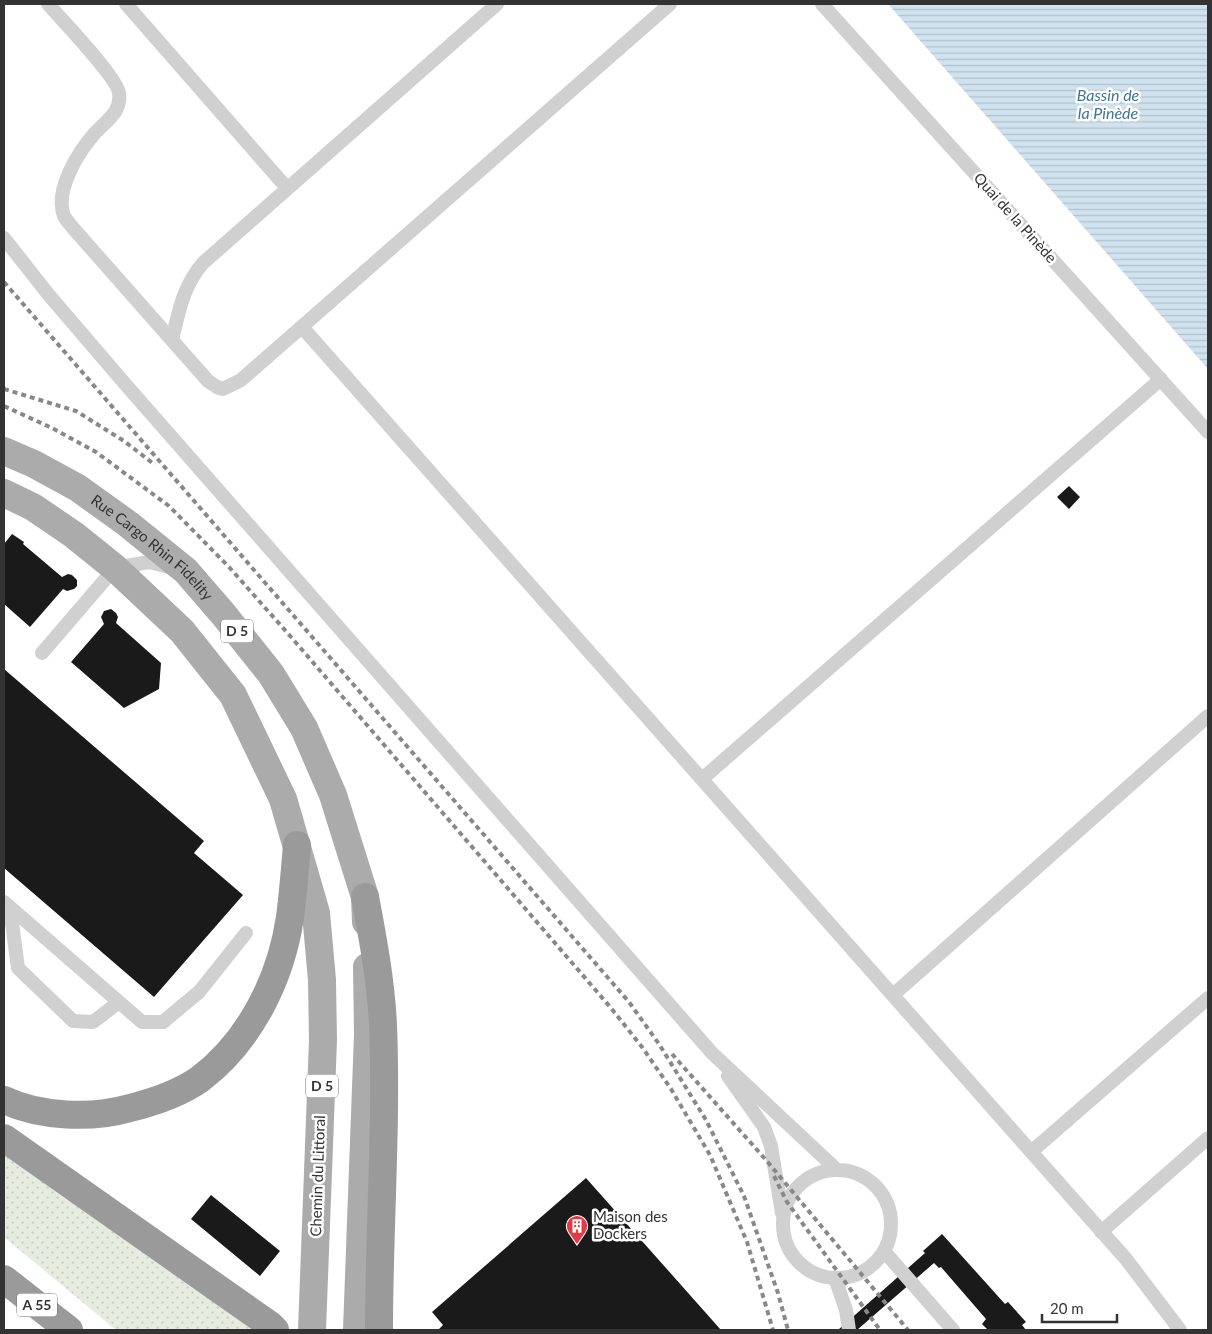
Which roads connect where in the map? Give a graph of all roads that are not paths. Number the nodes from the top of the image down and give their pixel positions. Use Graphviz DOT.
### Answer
graph roads {
  1 [pos="48,4"];
  2 [pos="126,4"];
  3 [pos="497,4"];
  4 [pos="670,4"];
  5 [pos="822,4"];
  6 [pos="287,188"];
  7 [pos="4,238"];
  8 [pos="302,327"];
  9 [pos="172,340"];
  10 [pos="1161,379"];
  11 [pos="1208,432"];
  12 [pos="4,451"];
  13 [pos="4,493"];
  14 [pos="115,568"];
  15 [pos="186,571"];
  16 [pos="42,653"];
  17 [pos="1208,716"];
  18 [pos="702,779"];
  19 [pos="297,846"];
  20 [pos="365,897"];
  21 [pos="7,905"];
  22 [pos="246,933"];
  23 [pos="892,995"];
  24 [pos="1208,998"];
  25 [pos="119,1002"];
  26 [pos="712,1053"];
  27 [pos="4,1100"];
  28 [pos="4,1138"];
  29 [pos="1208,1138"];
  30 [pos="1031,1152"];
  31 [pos="836,1169"];
  32 [pos="782,1214"];
  33 [pos="1101,1232"];
  34 [pos="884,1251"];
  35 [pos="835,1278"];
  36 [pos="4,1279"];
  37 [pos="69,1330"];
  38 [pos="275,1330"];
  39 [pos="312,1330"];
  40 [pos="356,1330"];
  41 [pos="379,1330"];
  42 [pos="849,1330"];
  43 [pos="953,1330"];
  44 [pos="1180,1330"];
  1 -- 9 [label="lane"];
  2 -- 6 [label="lane"];
  3 -- 6 [label="lane"];
  4 -- 8 [label="lane"];
  5 -- 10 [label="lane, Quai de la Pinède"];
  6 -- 9 [label="lane"];
  7 -- 26 [label="lane"];
  8 -- 9 [label="lane"];
  8 -- 18 [label="lane"];
  10 -- 11 [label="lane, Quai de la Pinède"];
  10 -- 18 [label="lane"];
  12 -- 15 [label="main road, Rue Cargo Rhin Fidelity / D 5"];
  13 -- 14 [label="main road, D 5"];
  14 -- 15 [label="lane"];
  14 -- 16 [label="lane"];
  14 -- 19 [label="main road, D 5"];
  15 -- 20 [label="main road, Rue Cargo Rhin Fidelity / D 5"];
  17 -- 23 [label="lane"];
  18 -- 23 [label="lane"];
  19 -- 27 [label="highway"];
  19 -- 39 [label="main road, Chemin du Littoral / D 5"];
  20 -- 40 [label="main road, D 5"];
  20 -- 41 [label="highway"];
  21 -- 25 [label="lane"];
  21 -- 25 [label="lane"];
  22 -- 25 [label="lane"];
  23 -- 30 [label="lane"];
  24 -- 30 [label="lane"];
  26 -- 31 [label="lane"];
  26 -- 32 [label="lane"];
  28 -- 38 [label="highway"];
  29 -- 33 [label="lane"];
  30 -- 33 [label="lane"];
  31 -- 32 [label="lane"];
  31 -- 34 [label="lane"];
  32 -- 35 [label="lane"];
  33 -- 44 [label="lane"];
  34 -- 35 [label="lane"];
  34 -- 43 [label="lane"];
  35 -- 42 [label="lane"];
  36 -- 37 [label="highway, A 55"];
}
